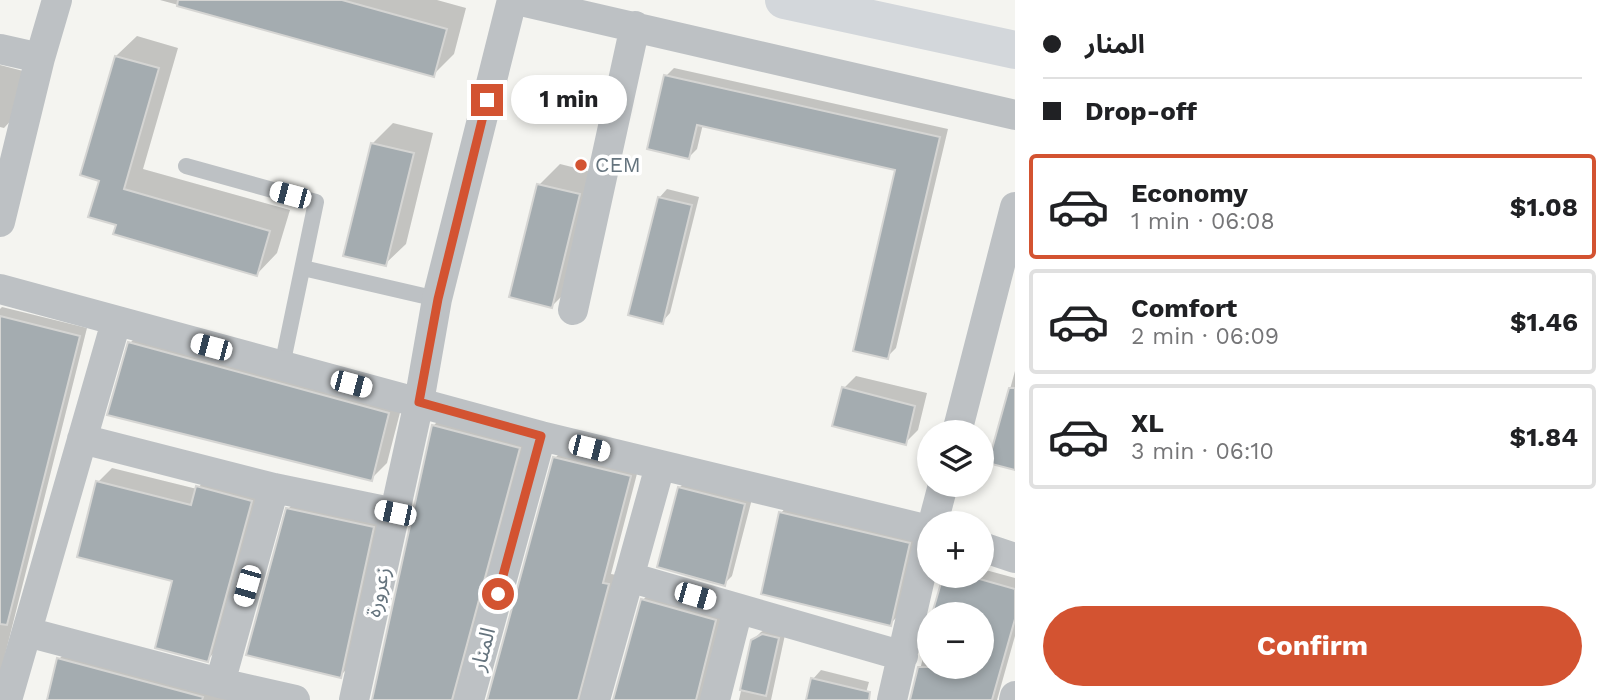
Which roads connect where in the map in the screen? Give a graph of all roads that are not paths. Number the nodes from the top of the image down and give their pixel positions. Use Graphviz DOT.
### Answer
graph roads {
  1 [pos="57,0"];
  2 [pos="514,0"];
  3 [pos="785,0"];
  4 [pos="635,26"];
  5 [pos="0,49"];
  6 [pos="1015,50"];
  7 [pos="40,58"];
  8 [pos="1015,115"];
  9 [pos="186,166"];
  10 [pos="1015,207"];
  11 [pos="0,222"];
  12 [pos="303,268"];
  13 [pos="0,289"];
  14 [pos="438,299"];
  15 [pos="573,310"];
  16 [pos="116,322"];
  17 [pos="282,366"];
  18 [pos="419,402"];
  19 [pos="960,420"];
  20 [pos="541,436"];
  21 [pos="82,439"];
  22 [pos="660,466"];
  23 [pos="274,488"];
  24 [pos="395,513"];
  25 [pos="917,527"];
  26 [pos="994,551"];
  27 [pos="1015,558"];
  28 [pos="629,577"];
  29 [pos="918,588"];
  30 [pos="738,609"];
  31 [pos="27,632"];
  32 [pos="903,656"];
  33 [pos="220,683"];
  34 [pos="7,700"];
  35 [pos="295,700"];
  36 [pos="354,700"];
  37 [pos="469,700"];
  38 [pos="595,700"];
  39 [pos="715,700"];
  40 [pos="892,700"];
  1 -- 7 [label="street"];
  2 -- 4 [label="street"];
  2 -- 14 [label="street, زعرورة"];
  3 -- 6 [label="highway"];
  4 -- 8 [label="street"];
  4 -- 15 [label="street"];
  5 -- 7 [label="street"];
  7 -- 11 [label="street"];
  9 -- 12 [label="lane"];
  10 -- 19 [label="street"];
  12 -- 14 [label="lane"];
  12 -- 17 [label="lane"];
  13 -- 16 [label="street"];
  14 -- 18 [label="street, زعرورة"];
  16 -- 17 [label="street"];
  16 -- 21 [label="street"];
  17 -- 18 [label="street"];
  18 -- 20 [label="street"];
  18 -- 24 [label="street, زعرورة"];
  20 -- 22 [label="street"];
  20 -- 37 [label="street, المنار"];
  21 -- 23 [label="street"];
  21 -- 31 [label="street"];
  22 -- 25 [label="street"];
  22 -- 28 [label="street"];
  23 -- 24 [label="street"];
  23 -- 33 [label="street"];
  24 -- 36 [label="street, زعرورة"];
  26 -- 27 [label="street"];
  28 -- 30 [label="street"];
  28 -- 38 [label="street"];
  29 -- 32 [label="street"];
  30 -- 32 [label="street"];
  30 -- 39 [label="street"];
  31 -- 33 [label="street"];
  31 -- 34 [label="street"];
  32 -- 40 [label="street"];
  33 -- 35 [label="street"];
}
